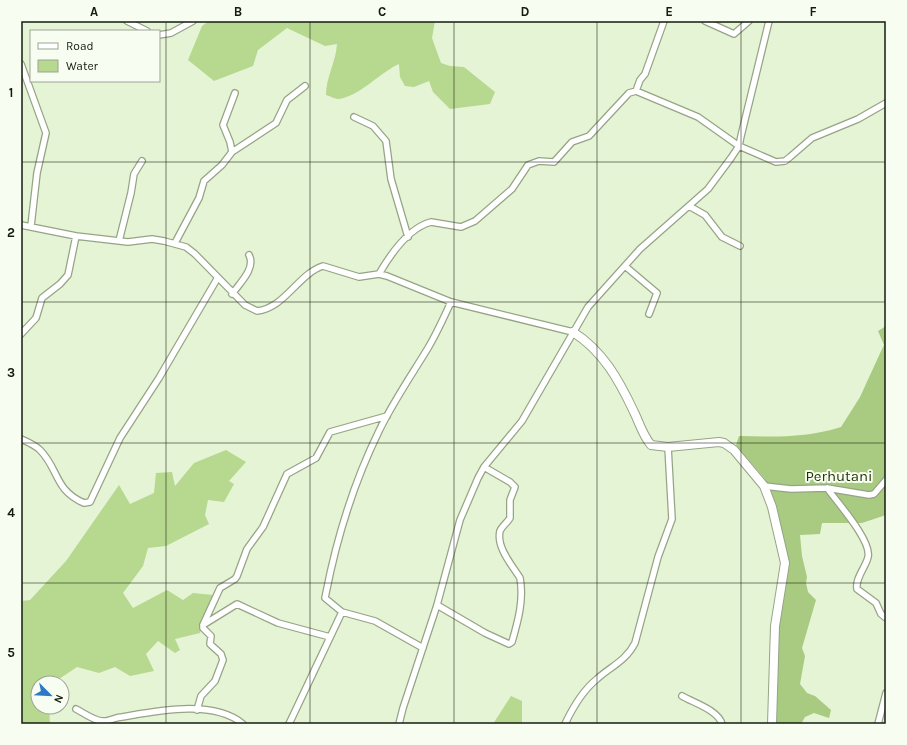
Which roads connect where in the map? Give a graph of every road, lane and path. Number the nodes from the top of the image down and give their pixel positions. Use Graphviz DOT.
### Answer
graph roads {
  1 [pos="127,21"];
  2 [pos="193,21"];
  3 [pos="664,21"];
  4 [pos="705,21"];
  5 [pos="749,21"];
  6 [pos="769,21"];
  7 [pos="145,30"];
  8 [pos="160,35"];
  9 [pos="21,64"];
  10 [pos="304,86"];
  11 [pos="636,91"];
  12 [pos="235,93"];
  13 [pos="886,103"];
  14 [pos="354,117"];
  15 [pos="739,146"];
  16 [pos="232,152"];
  17 [pos="142,161"];
  18 [pos="689,206"];
  19 [pos="21,225"];
  20 [pos="31,226"];
  21 [pos="76,236"];
  22 [pos="408,237"];
  23 [pos="119,241"];
  24 [pos="174,243"];
  25 [pos="740,246"];
  26 [pos="249,255"];
  27 [pos="625,266"];
  28 [pos="379,274"];
  29 [pos="218,279"];
  30 [pos="232,294"];
  31 [pos="452,302"];
  32 [pos="649,314"];
  33 [pos="572,332"];
  34 [pos="21,334"];
  35 [pos="387,416"];
  36 [pos="21,439"];
  37 [pos="668,447"];
  38 [pos="484,467"];
  39 [pos="886,480"];
  40 [pos="764,486"];
  41 [pos="827,488"];
  42 [pos="437,605"];
  43 [pos="342,612"];
  44 [pos="886,618"];
  45 [pos="203,625"];
  46 [pos="330,637"];
  47 [pos="423,648"];
  48 [pos="886,693"];
  49 [pos="682,696"];
  50 [pos="76,709"];
  51 [pos="198,710"];
  52 [pos="243,724"];
  53 [pos="289,724"];
  54 [pos="399,724"];
  55 [pos="565,724"];
  56 [pos="722,724"];
  57 [pos="772,724"];
  58 [pos="878,724"];
  1 -- 7 [label="street"];
  2 -- 8 [label="street"];
  3 -- 11 [label="street"];
  4 -- 5 [label="street"];
  6 -- 15 [label="street"];
  9 -- 20 [label="street"];
  10 -- 16 [label="street"];
  11 -- 15 [label="street"];
  11 -- 22 [label="street"];
  12 -- 16 [label="street"];
  13 -- 15 [label="street"];
  14 -- 22 [label="street"];
  15 -- 18 [label="street"];
  16 -- 24 [label="street"];
  17 -- 23 [label="street"];
  18 -- 25 [label="street"];
  18 -- 27 [label="street"];
  19 -- 20 [label="street"];
  20 -- 21 [label="street"];
  21 -- 23 [label="street"];
  21 -- 34 [label="street"];
  22 -- 28 [label="street"];
  23 -- 24 [label="street"];
  24 -- 29 [label="street"];
  26 -- 30 [label="street"];
  27 -- 32 [label="street"];
  27 -- 33 [label="street"];
  28 -- 30 [label="street"];
  28 -- 31 [label="street"];
  29 -- 30 [label="street"];
  29 -- 36 [label="street"];
  31 -- 33 [label="street"];
  31 -- 35 [label="street"];
  33 -- 37 [label="street"];
  33 -- 38 [label="street"];
  35 -- 43 [label="street"];
  35 -- 45 [label="street"];
  37 -- 40 [label="street"];
  37 -- 55 [label="street"];
  38 -- 42 [label="street"];
  38 -- 42 [label="street"];
  39 -- 41 [label="street"];
  40 -- 41 [label="street"];
  40 -- 57 [label="street"];
  41 -- 44 [label="street"];
  42 -- 47 [label="street"];
  43 -- 46 [label="street"];
  43 -- 47 [label="street"];
  45 -- 46 [label="street"];
  45 -- 51 [label="street"];
  46 -- 53 [label="street"];
  47 -- 54 [label="street"];
  48 -- 58 [label="street"];
  49 -- 56 [label="street"];
  50 -- 51 [label="street"];
  51 -- 52 [label="street"];
}
